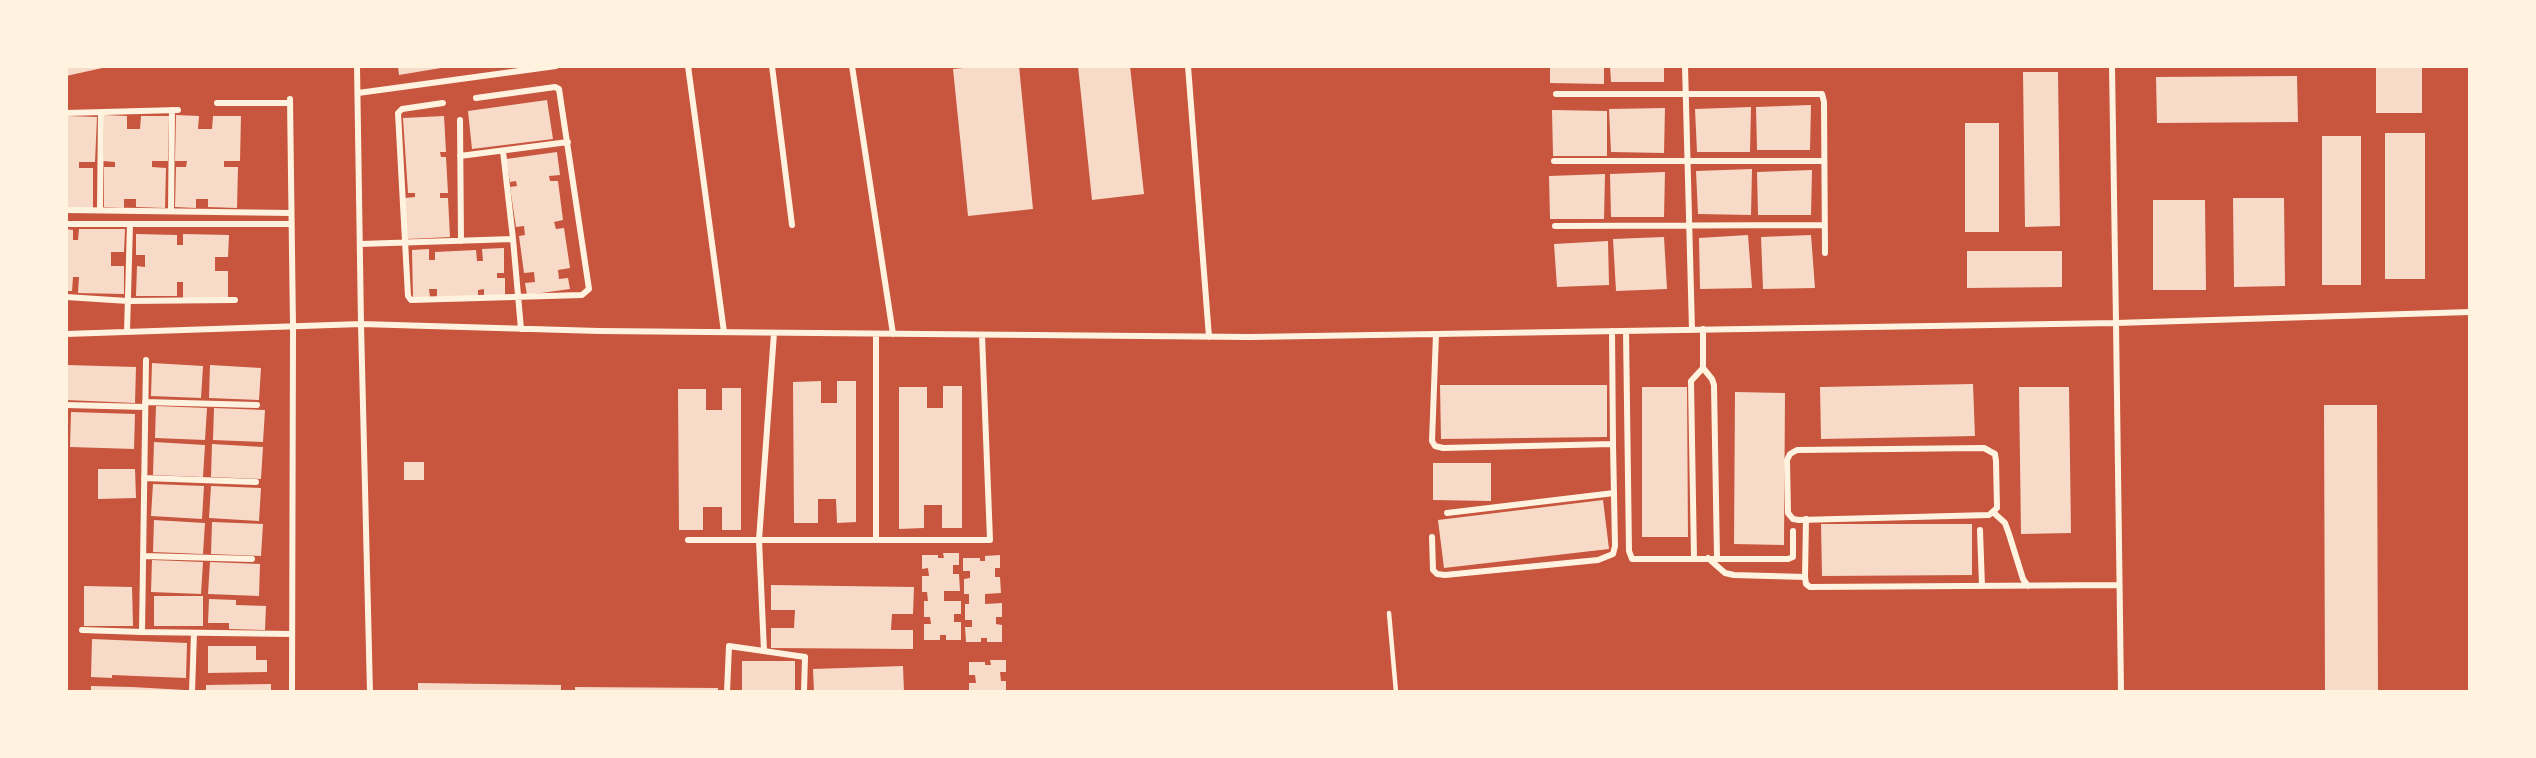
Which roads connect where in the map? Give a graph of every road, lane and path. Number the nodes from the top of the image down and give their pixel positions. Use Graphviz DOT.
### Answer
graph roads {
  1 [pos="357,66"];
  2 [pos="486,66"];
  3 [pos="556,66"];
  4 [pos="688,66"];
  5 [pos="772,66"];
  6 [pos="852,66"];
  7 [pos="1188,66"];
  8 [pos="1685,66"];
  9 [pos="2112,66"];
  10 [pos="488,75"];
  11 [pos="358,93"];
  12 [pos="1556,94"];
  13 [pos="1685,94"];
  14 [pos="476,98"];
  15 [pos="217,103"];
  16 [pos="443,103"];
  17 [pos="66,113"];
  18 [pos="101,113"];
  19 [pos="459,120"];
  20 [pos="568,142"];
  21 [pos="503,151"];
  22 [pos="460,156"];
  23 [pos="1687,160"];
  24 [pos="1554,161"];
  25 [pos="1824,161"];
  26 [pos="66,210"];
  27 [pos="100,210"];
  28 [pos="171,211"];
  29 [pos="291,213"];
  30 [pos="66,224"];
  31 [pos="130,224"];
  32 [pos="291,224"];
  33 [pos="792,225"];
  34 [pos="1688,225"];
  35 [pos="1824,225"];
  36 [pos="1555,226"];
  37 [pos="513,239"];
  38 [pos="461,241"];
  39 [pos="404,243"];
  40 [pos="360,244"];
  41 [pos="1825,253"];
  42 [pos="66,297"];
  43 [pos="518,297"];
  44 [pos="235,300"];
  45 [pos="128,301"];
  46 [pos="2470,312"];
  47 [pos="2116,323"];
  48 [pos="361,324"];
  49 [pos="293,327"];
  50 [pos="521,329"];
  51 [pos="1692,330"];
  52 [pos="1703,330"];
  53 [pos="1612,331"];
  54 [pos="1626,331"];
  55 [pos="127,332"];
  56 [pos="724,332"];
  57 [pos="774,333"];
  58 [pos="66,334"];
  59 [pos="876,334"];
  60 [pos="893,334"];
  61 [pos="1436,334"];
  62 [pos="982,335"];
  63 [pos="1209,337"];
  64 [pos="146,360"];
  65 [pos="1702,368"];
  66 [pos="66,405"];
  67 [pos="145,405"];
  68 [pos="257,405"];
  69 [pos="1613,444"];
  70 [pos="144,478"];
  71 [pos="256,482"];
  72 [pos="1614,493"];
  73 [pos="1447,513"];
  74 [pos="1994,513"];
  75 [pos="1806,519"];
  76 [pos="1980,530"];
  77 [pos="1793,531"];
  78 [pos="1432,537"];
  79 [pos="688,540"];
  80 [pos="759,540"];
  81 [pos="876,540"];
  82 [pos="143,556"];
  83 [pos="1694,558"];
  84 [pos="1708,558"];
  85 [pos="1717,558"];
  86 [pos="252,559"];
  87 [pos="1805,577"];
  88 [pos="2119,585"];
  89 [pos="1982,586"];
  90 [pos="2028,586"];
  91 [pos="1389,613"];
  92 [pos="82,630"];
  93 [pos="142,632"];
  94 [pos="194,633"];
  95 [pos="292,634"];
  96 [pos="764,651"];
  97 [pos="192,692"];
  98 [pos="292,692"];
  99 [pos="370,692"];
  100 [pos="727,692"];
  101 [pos="804,692"];
  102 [pos="1396,692"];
  103 [pos="2121,692"];
  1 -- 11 [label="street"];
  2 -- 10 [label="street"];
  3 -- 10 [label="street"];
  4 -- 56 [label="street"];
  5 -- 33 [label="street"];
  6 -- 60 [label="street"];
  7 -- 63 [label="street"];
  8 -- 13 [label="street"];
  9 -- 47 [label="street"];
  10 -- 11 [label="street"];
  11 -- 40 [label="street"];
  12 -- 13 [label="street"];
  13 -- 23 [label="street"];
  13 -- 25 [label="street"];
  14 -- 20 [label="street"];
  15 -- 29 [label="street"];
  16 -- 39 [label="street"];
  17 -- 18 [label="street"];
  18 -- 27 [label="street"];
  18 -- 28 [label="street"];
  19 -- 22 [label="street"];
  20 -- 21 [label="street"];
  20 -- 43 [label="street"];
  21 -- 22 [label="street"];
  21 -- 37 [label="street"];
  22 -- 38 [label="street"];
  23 -- 24 [label="street"];
  23 -- 25 [label="street"];
  23 -- 34 [label="street"];
  25 -- 35 [label="street"];
  26 -- 27 [label="street"];
  27 -- 28 [label="street"];
  28 -- 29 [label="street"];
  29 -- 32 [label="street"];
  30 -- 31 [label="street"];
  31 -- 32 [label="street"];
  31 -- 45 [label="street"];
  32 -- 49 [label="street"];
  34 -- 35 [label="street"];
  34 -- 36 [label="street"];
  34 -- 51 [label="street"];
  35 -- 41 [label="street"];
  37 -- 38 [label="street"];
  37 -- 43 [label="street"];
  38 -- 39 [label="street"];
  39 -- 40 [label="street"];
  39 -- 43 [label="street"];
  40 -- 48 [label="street"];
  42 -- 45 [label="street"];
  43 -- 50 [label="street"];
  44 -- 45 [label="street"];
  45 -- 55 [label="street"];
  46 -- 47 [label="street"];
  47 -- 52 [label="street"];
  47 -- 88 [label="street"];
  48 -- 49 [label="street"];
  48 -- 50 [label="street"];
  48 -- 99 [label="street"];
  49 -- 55 [label="street"];
  49 -- 95 [label="street"];
  50 -- 56 [label="street"];
  51 -- 52 [label="street"];
  51 -- 54 [label="street"];
  52 -- 65 [label="street"];
  53 -- 54 [label="street"];
  53 -- 61 [label="street"];
  53 -- 69 [label="street"];
  54 -- 83 [label="street"];
  55 -- 58 [label="street"];
  56 -- 57 [label="street"];
  57 -- 59 [label="street"];
  57 -- 80 [label="street"];
  59 -- 60 [label="street"];
  59 -- 81 [label="street"];
  60 -- 62 [label="street"];
  61 -- 63 [label="street"];
  61 -- 69 [label="street"];
  62 -- 63 [label="street"];
  62 -- 81 [label="street"];
  64 -- 67 [label="street"];
  65 -- 83 [label="street"];
  65 -- 85 [label="street"];
  66 -- 67 [label="street"];
  67 -- 68 [label="street"];
  67 -- 70 [label="street"];
  69 -- 72 [label="street"];
  70 -- 71 [label="street"];
  70 -- 82 [label="street"];
  72 -- 73 [label="street"];
  72 -- 78 [label="street"];
  74 -- 75 [label="street"];
  74 -- 75 [label="street"];
  74 -- 90 [label="street"];
  75 -- 87 [label="street"];
  76 -- 89 [label="street"];
  77 -- 85 [label="street"];
  79 -- 80 [label="street"];
  80 -- 81 [label="street"];
  80 -- 96 [label="street"];
  82 -- 86 [label="street"];
  82 -- 93 [label="street"];
  83 -- 84 [label="street"];
  84 -- 85 [label="street"];
  84 -- 87 [label="street"];
  87 -- 89 [label="street"];
  88 -- 90 [label="street"];
  88 -- 103 [label="street"];
  89 -- 90 [label="street"];
  91 -- 102 [label="lane"];
  92 -- 93 [label="street"];
  93 -- 94 [label="street"];
  94 -- 95 [label="street"];
  94 -- 97 [label="street"];
  95 -- 98 [label="street"];
  96 -- 100 [label="street"];
  96 -- 101 [label="street"];
}
